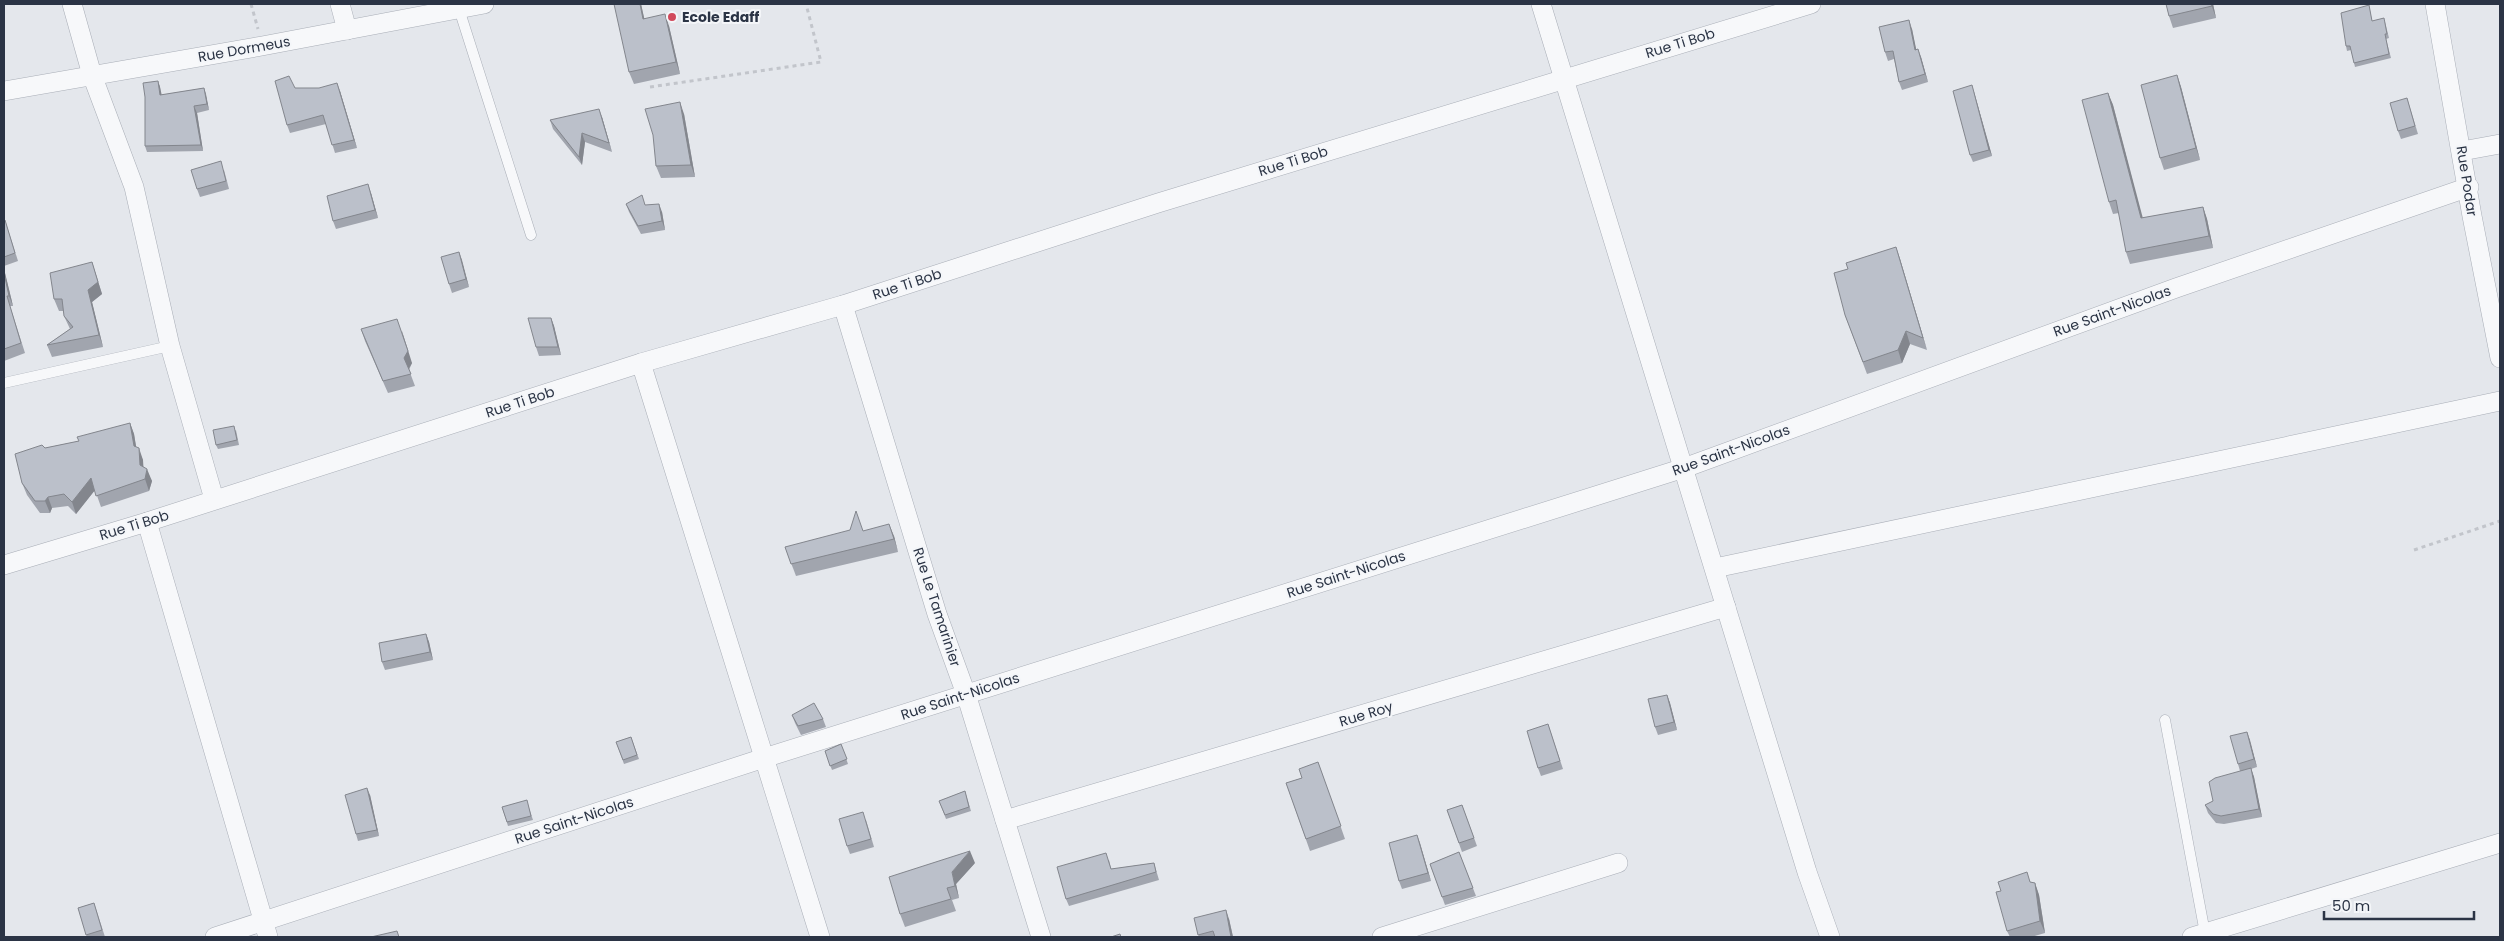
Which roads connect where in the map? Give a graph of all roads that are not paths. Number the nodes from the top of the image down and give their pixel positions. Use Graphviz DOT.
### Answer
graph roads {
  1 [pos="72,4"];
  2 [pos="340,4"];
  3 [pos="484,4"];
  4 [pos="1541,4"];
  5 [pos="1811,4"];
  6 [pos="2435,4"];
  7 [pos="459,9"];
  8 [pos="347,30"];
  9 [pos="92,75"];
  10 [pos="1564,78"];
  11 [pos="4,91"];
  12 [pos="2500,144"];
  13 [pos="2462,151"];
  14 [pos="2469,187"];
  15 [pos="531,235"];
  16 [pos="843,305"];
  17 [pos="170,346"];
  18 [pos="2500,358"];
  19 [pos="642,363"];
  20 [pos="4,383"];
  21 [pos="2500,401"];
  22 [pos="1684,468"];
  23 [pos="214,499"];
  24 [pos="147,522"];
  25 [pos="4,565"];
  26 [pos="1715,568"];
  27 [pos="1726,607"];
  28 [pos="966,694"];
  29 [pos="2165,720"];
  30 [pos="764,758"];
  31 [pos="1005,820"];
  32 [pos="2500,843"];
  33 [pos="1618,863"];
  34 [pos="266,930"];
  35 [pos="2198,935"];
  36 [pos="215,937"];
  37 [pos="820,937"];
  38 [pos="1042,937"];
  39 [pos="1382,937"];
  40 [pos="1830,937"];
  1 -- 9 [label="street"];
  2 -- 8 [label="street"];
  3 -- 7 [label="street, Rue Dormeus"];
  4 -- 10 [label="street"];
  5 -- 10 [label="street, Rue Ti Bob"];
  6 -- 13 [label="street, Rue Podar"];
  7 -- 8 [label="street, Rue Dormeus"];
  7 -- 15 [label="lane"];
  8 -- 9 [label="street, Rue Dormeus"];
  9 -- 11 [label="street, Rue Dormeus"];
  9 -- 17 [label="street"];
  10 -- 16 [label="street, Rue Ti Bob"];
  10 -- 22 [label="street"];
  12 -- 13 [label="street"];
  13 -- 14 [label="street, Rue Podar"];
  14 -- 18 [label="street, Rue Podar"];
  14 -- 22 [label="street, Rue Saint-Nicolas"];
  16 -- 19 [label="street, Rue Ti Bob"];
  16 -- 28 [label="street, Rue Le Tamarinier"];
  17 -- 20 [label="lane"];
  17 -- 23 [label="street"];
  19 -- 23 [label="street, Rue Ti Bob"];
  19 -- 30 [label="street"];
  21 -- 26 [label="street"];
  22 -- 26 [label="street"];
  22 -- 28 [label="street, Rue Saint-Nicolas"];
  23 -- 24 [label="street, Rue Ti Bob"];
  24 -- 25 [label="street, Rue Ti Bob"];
  24 -- 34 [label="street"];
  26 -- 27 [label="street"];
  27 -- 31 [label="street, Rue Roy"];
  27 -- 40 [label="street"];
  28 -- 30 [label="street, Rue Saint-Nicolas"];
  28 -- 31 [label="street, Rue Le Tamarinier"];
  29 -- 35 [label="lane"];
  30 -- 34 [label="street, Rue Saint-Nicolas"];
  30 -- 37 [label="street"];
  31 -- 38 [label="street, Rue Le Tamarinier"];
  32 -- 35 [label="street"];
  33 -- 39 [label="street"];
  34 -- 36 [label="street, Rue Saint-Nicolas"];
}
